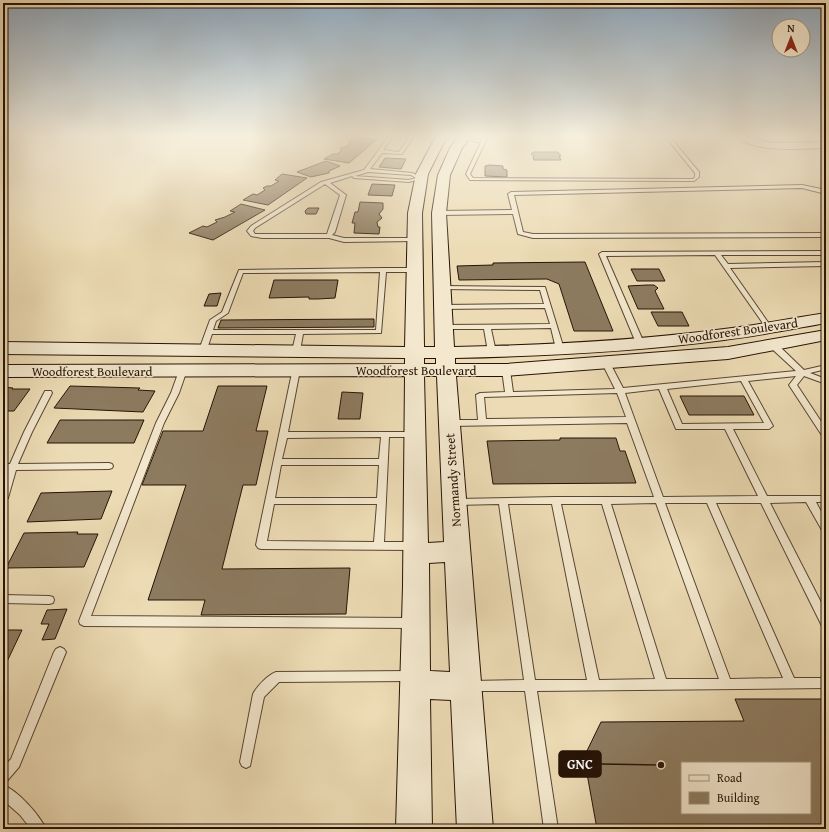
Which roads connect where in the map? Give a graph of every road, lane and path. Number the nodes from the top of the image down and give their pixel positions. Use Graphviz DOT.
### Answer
graph roads {
  1 [pos="350,175"];
  2 [pos="415,175"];
  3 [pos="423,175"];
  4 [pos="446,175"];
  5 [pos="469,175"];
  6 [pos="697,175"];
  7 [pos="421,178"];
  8 [pos="444,179"];
  9 [pos="326,182"];
  10 [pos="826,192"];
  11 [pos="514,212"];
  12 [pos="439,213"];
  13 [pos="826,235"];
  14 [pos="329,236"];
  15 [pos="414,240"];
  16 [pos="440,240"];
  17 [pos="716,253"];
  18 [pos="826,253"];
  19 [pos="826,264"];
  20 [pos="726,266"];
  21 [pos="383,270"];
  22 [pos="414,270"];
  23 [pos="441,288"];
  24 [pos="548,306"];
  25 [pos="442,307"];
  26 [pos="826,318"];
  27 [pos="554,326"];
  28 [pos="444,327"];
  29 [pos="487,327"];
  30 [pos="209,332"];
  31 [pos="300,332"];
  32 [pos="765,335"];
  33 [pos="826,335"];
  34 [pos="640,343"];
  35 [pos="3,348"];
  36 [pos="560,349"];
  37 [pos="202,350"];
  38 [pos="492,352"];
  39 [pos="296,361"];
  40 [pos="415,361"];
  41 [pos="446,361"];
  42 [pos="606,363"];
  43 [pos="826,367"];
  44 [pos="189,370"];
  45 [pos="506,370"];
  46 [pos="3,371"];
  47 [pos="802,373"];
  48 [pos="743,379"];
  49 [pos="826,382"];
  50 [pos="662,387"];
  51 [pos="620,391"];
  52 [pos="48,393"];
  53 [pos="509,394"];
  54 [pos="630,420"];
  55 [pos="482,422"];
  56 [pos="449,423"];
  57 [pos="728,426"];
  58 [pos="385,434"];
  59 [pos="414,434"];
  60 [pos="283,435"];
  61 [pos="826,435"];
  62 [pos="277,462"];
  63 [pos="383,462"];
  64 [pos="109,466"];
  65 [pos="7,467"];
  66 [pos="3,498"];
  67 [pos="710,499"];
  68 [pos="763,499"];
  69 [pos="809,499"];
  70 [pos="826,499"];
  71 [pos="556,500"];
  72 [pos="605,500"];
  73 [pos="659,500"];
  74 [pos="381,501"];
  75 [pos="503,501"];
  76 [pos="270,502"];
  77 [pos="454,502"];
  78 [pos="826,529"];
  79 [pos="379,546"];
  80 [pos="416,550"];
  81 [pos="458,552"];
  82 [pos="3,599"];
  83 [pos="49,600"];
  84 [pos="416,623"];
  85 [pos="826,623"];
  86 [pos="60,652"];
  87 [pos="415,680"];
  88 [pos="726,683"];
  89 [pos="791,683"];
  90 [pos="826,683"];
  91 [pos="662,684"];
  92 [pos="529,685"];
  93 [pos="594,685"];
  94 [pos="466,686"];
  95 [pos="246,762"];
  96 [pos="3,777"];
  97 [pos="3,791"];
  98 [pos="39,829"];
  99 [pos="414,829"];
  100 [pos="475,829"];
  101 [pos="551,829"];
  1 -- 7 [label="lane"];
  1 -- 9 [label="lane"];
  2 -- 7 [label="lane"];
  3 -- 7 [label="main road"];
  4 -- 8 [label="main road, Normandy Street"];
  5 -- 6 [label="lane"];
  7 -- 8 [label="main road"];
  7 -- 15 [label="main road"];
  8 -- 12 [label="main road, Normandy Street"];
  9 -- 14 [label="lane"];
  9 -- 14 [label="lane"];
  10 -- 11 [label="lane"];
  11 -- 12 [label="lane"];
  11 -- 13 [label="lane"];
  12 -- 16 [label="main road, Normandy Street"];
  14 -- 15 [label="lane"];
  15 -- 16 [label="main road"];
  15 -- 22 [label="main road"];
  16 -- 23 [label="main road, Normandy Street"];
  17 -- 18 [label="lane"];
  17 -- 20 [label="lane"];
  17 -- 34 [label="lane"];
  19 -- 20 [label="lane"];
  20 -- 32 [label="lane"];
  21 -- 22 [label="lane"];
  21 -- 30 [label="lane"];
  21 -- 31 [label="lane"];
  22 -- 40 [label="main road"];
  23 -- 24 [label="lane"];
  23 -- 25 [label="main road, Normandy Street"];
  24 -- 25 [label="lane"];
  24 -- 27 [label="lane"];
  25 -- 28 [label="main road, Normandy Street"];
  26 -- 32 [label="main road, Woodforest Boulevard"];
  27 -- 29 [label="lane"];
  27 -- 36 [label="lane"];
  28 -- 29 [label="lane"];
  28 -- 41 [label="main road, Normandy Street"];
  29 -- 38 [label="lane"];
  30 -- 31 [label="lane"];
  30 -- 37 [label="lane"];
  31 -- 39 [label="lane"];
  32 -- 33 [label="main road, Woodforest Boulevard"];
  32 -- 34 [label="main road, Woodforest Boulevard"];
  32 -- 42 [label="main road, Woodforest Boulevard"];
  32 -- 47 [label="lane"];
  34 -- 36 [label="main road, Woodforest Boulevard"];
  35 -- 37 [label="main road, Woodforest Boulevard"];
  36 -- 38 [label="main road, Woodforest Boulevard"];
  37 -- 39 [label="main road, Woodforest Boulevard"];
  37 -- 44 [label="main road"];
  38 -- 41 [label="main road, Woodforest Boulevard"];
  39 -- 40 [label="main road, Woodforest Boulevard"];
  39 -- 44 [label="main road, Woodforest Boulevard"];
  39 -- 60 [label="lane"];
  40 -- 41 [label="main road, Woodforest Boulevard"];
  40 -- 59 [label="main road"];
  41 -- 45 [label="main road, Woodforest Boulevard"];
  41 -- 56 [label="main road, Normandy Street"];
  42 -- 45 [label="main road, Woodforest Boulevard"];
  42 -- 51 [label="lane"];
  43 -- 47 [label="lane"];
  44 -- 46 [label="main road, Woodforest Boulevard"];
  44 -- 84 [label="lane"];
  45 -- 53 [label="lane"];
  47 -- 48 [label="lane"];
  47 -- 49 [label="lane"];
  47 -- 61 [label="lane"];
  48 -- 50 [label="lane"];
  48 -- 57 [label="lane"];
  50 -- 51 [label="lane"];
  50 -- 57 [label="lane"];
  51 -- 53 [label="lane"];
  51 -- 54 [label="lane"];
  52 -- 65 [label="lane"];
  53 -- 55 [label="lane"];
  54 -- 55 [label="lane"];
  54 -- 73 [label="lane"];
  55 -- 56 [label="lane"];
  56 -- 77 [label="main road, Normandy Street"];
  57 -- 68 [label="lane"];
  58 -- 59 [label="lane"];
  58 -- 60 [label="lane"];
  58 -- 63 [label="lane"];
  59 -- 80 [label="main road"];
  60 -- 62 [label="lane"];
  62 -- 63 [label="lane"];
  62 -- 76 [label="lane"];
  63 -- 74 [label="lane"];
  64 -- 65 [label="lane"];
  65 -- 66 [label="lane"];
  67 -- 68 [label="lane"];
  67 -- 73 [label="lane"];
  67 -- 89 [label="lane"];
  68 -- 69 [label="lane"];
  68 -- 85 [label="lane"];
  69 -- 70 [label="lane"];
  69 -- 78 [label="lane"];
  71 -- 72 [label="lane"];
  71 -- 75 [label="lane"];
  71 -- 93 [label="lane"];
  72 -- 73 [label="lane"];
  72 -- 91 [label="lane"];
  73 -- 88 [label="lane"];
  74 -- 76 [label="lane"];
  74 -- 79 [label="lane"];
  75 -- 77 [label="lane"];
  75 -- 92 [label="lane"];
  76 -- 79 [label="lane"];
  77 -- 81 [label="main road, Normandy Street"];
  79 -- 80 [label="lane"];
  80 -- 81 [label="main road"];
  80 -- 84 [label="main road"];
  81 -- 94 [label="main road, Normandy Street"];
  82 -- 83 [label="lane"];
  84 -- 87 [label="main road"];
  86 -- 96 [label="lane"];
  87 -- 94 [label="main road"];
  87 -- 95 [label="lane"];
  87 -- 99 [label="main road"];
  88 -- 89 [label="lane"];
  88 -- 91 [label="lane"];
  89 -- 90 [label="lane"];
  91 -- 93 [label="lane"];
  92 -- 93 [label="lane"];
  92 -- 94 [label="lane"];
  92 -- 101 [label="lane"];
  94 -- 100 [label="main road, Normandy Street"];
  97 -- 98 [label="lane"];
}
